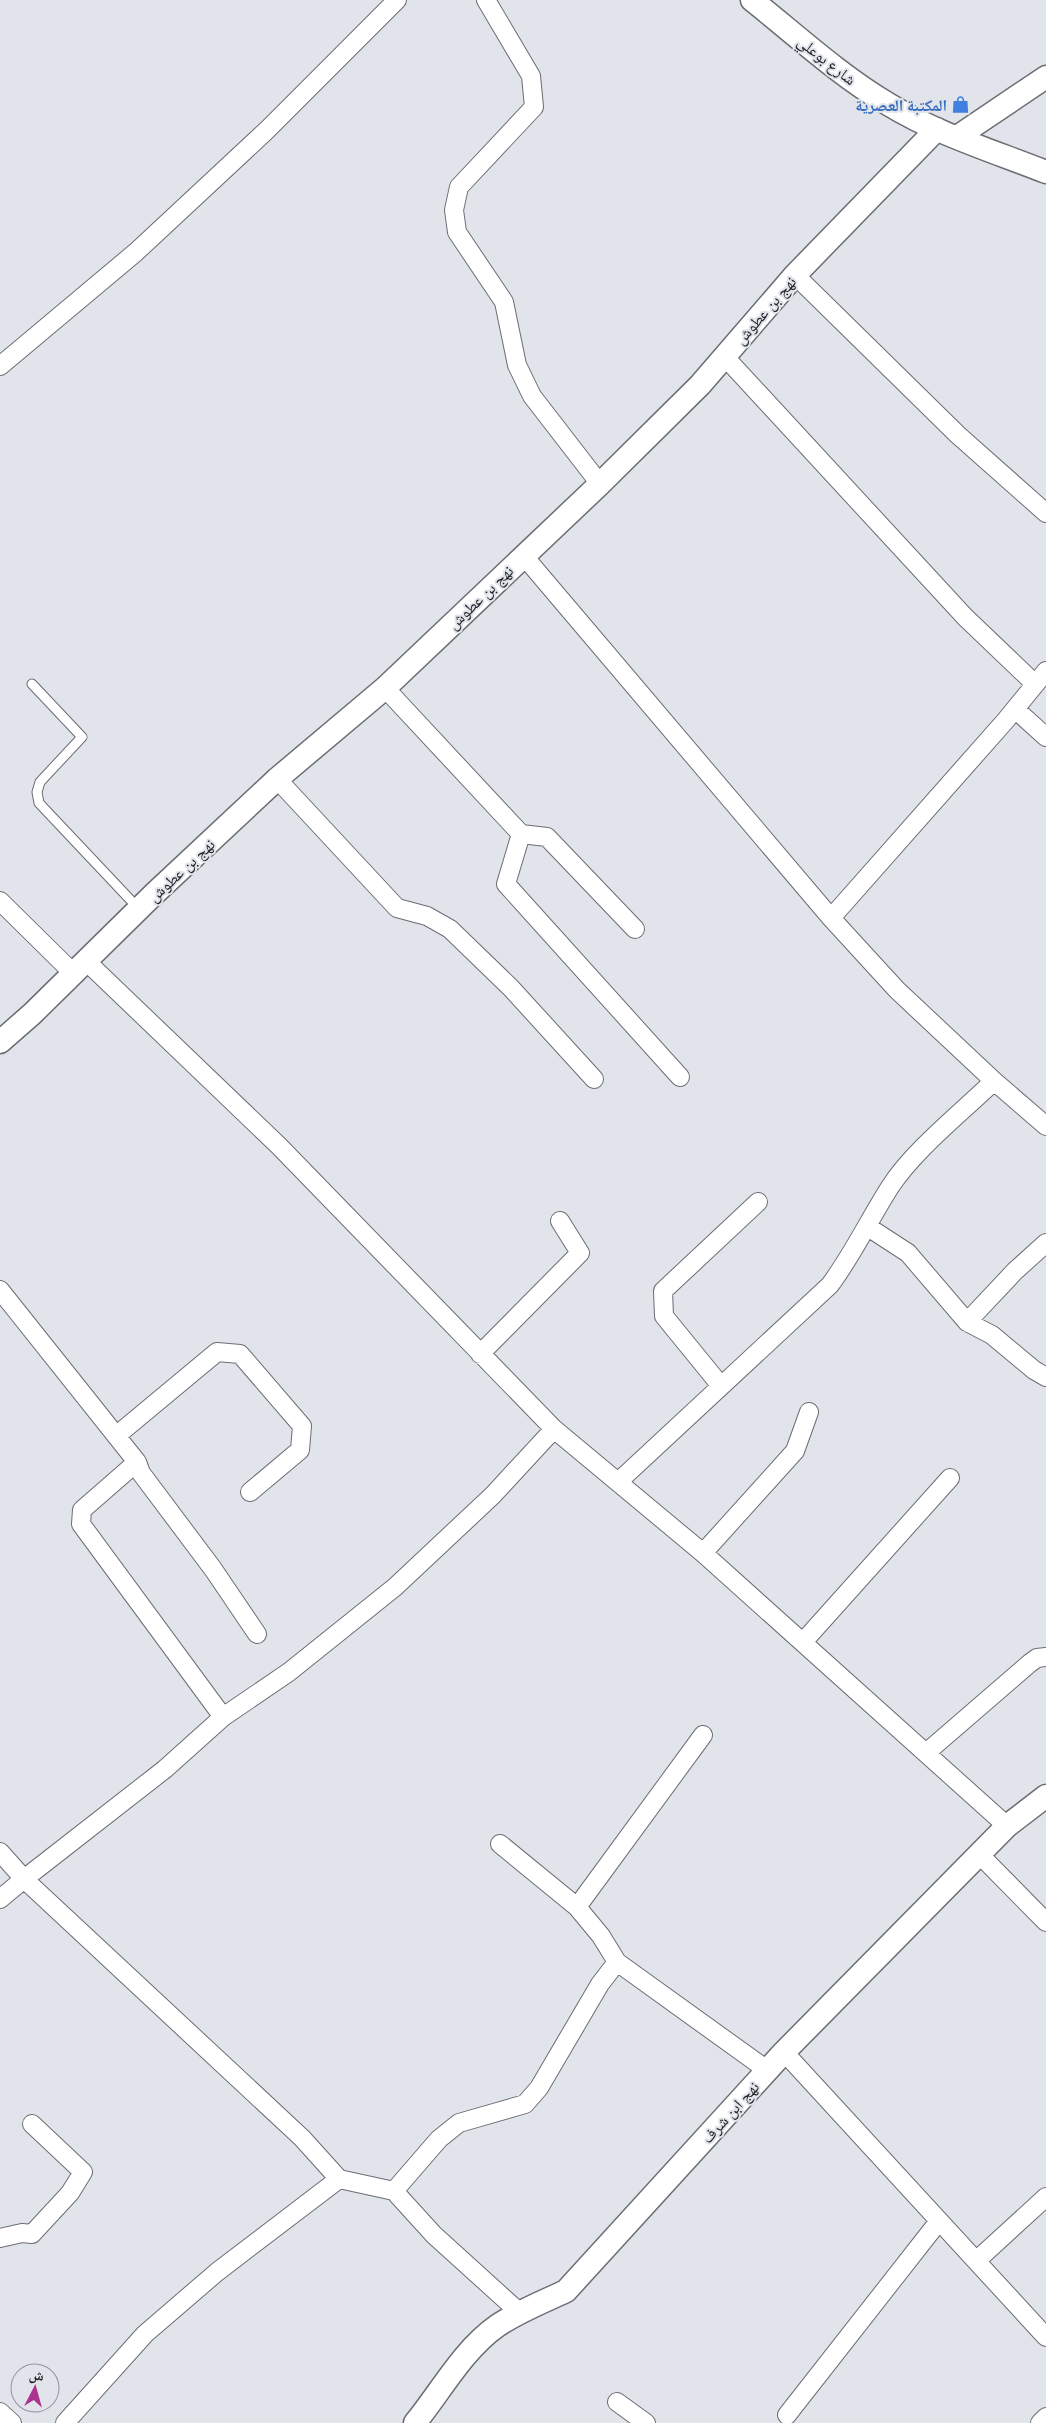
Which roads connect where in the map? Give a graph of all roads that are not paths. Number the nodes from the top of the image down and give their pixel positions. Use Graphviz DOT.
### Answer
graph roads {
  1 [pos="397,0"];
  2 [pos="486,0"];
  3 [pos="752,0"];
  4 [pos="1046,77"];
  5 [pos="947,133"];
  6 [pos="1046,172"];
  7 [pos="795,275"];
  8 [pos="724,356"];
  9 [pos="0,366"];
  10 [pos="600,484"];
  11 [pos="1046,513"];
  12 [pos="523,555"];
  13 [pos="1040,677"];
  14 [pos="32,684"];
  15 [pos="385,688"];
  16 [pos="1015,709"];
  17 [pos="1046,737"];
  18 [pos="277,779"];
  19 [pos="521,834"];
  20 [pos="0,901"];
  21 [pos="139,909"];
  22 [pos="832,918"];
  23 [pos="636,929"];
  24 [pos="80,967"];
  25 [pos="0,1042"];
  26 [pos="680,1077"];
  27 [pos="594,1079"];
  28 [pos="994,1081"];
  29 [pos="1046,1126"];
  30 [pos="758,1202"];
  31 [pos="560,1221"];
  32 [pos="868,1227"];
  33 [pos="1046,1243"];
  34 [pos="0,1290"];
  35 [pos="967,1322"];
  36 [pos="480,1354"];
  37 [pos="1046,1377"];
  38 [pos="721,1386"];
  39 [pos="809,1412"];
  40 [pos="554,1429"];
  41 [pos="116,1436"];
  42 [pos="137,1462"];
  43 [pos="950,1478"];
  44 [pos="618,1482"];
  45 [pos="250,1492"];
  46 [pos="703,1553"];
  47 [pos="257,1634"];
  48 [pos="803,1642"];
  49 [pos="1046,1657"];
  50 [pos="223,1717"];
  51 [pos="703,1736"];
  52 [pos="927,1752"];
  53 [pos="1046,1796"];
  54 [pos="1007,1826"];
  55 [pos="500,1844"];
  56 [pos="0,1852"];
  57 [pos="979,1854"];
  58 [pos="24,1879"];
  59 [pos="0,1899"];
  60 [pos="577,1907"];
  61 [pos="1046,1922"];
  62 [pos="617,1962"];
  63 [pos="784,2052"];
  64 [pos="767,2070"];
  65 [pos="32,2124"];
  66 [pos="339,2179"];
  67 [pos="394,2190"];
  68 [pos="1046,2197"];
  69 [pos="939,2221"];
  70 [pos="0,2238"];
  71 [pos="976,2261"];
  72 [pos="519,2312"];
  73 [pos="1046,2337"];
  74 [pos="617,2402"];
  75 [pos="0,2412"];
  76 [pos="787,2415"];
  77 [pos="1046,2417"];
  78 [pos="12,2423"];
  79 [pos="65,2423"];
  80 [pos="415,2423"];
  81 [pos="646,2423"];
  82 [pos="1040,2423"];
  1 -- 9 [label="street"];
  2 -- 10 [label="street"];
  3 -- 5 [label="street, شارع بوعلي"];
  4 -- 5 [label="street, نهج بن عطوش"];
  5 -- 6 [label="street, شارع بوعلي"];
  5 -- 7 [label="street, نهج بن عطوش"];
  7 -- 8 [label="street, نهج بن عطوش"];
  7 -- 11 [label="street"];
  8 -- 10 [label="street, نهج بن عطوش"];
  8 -- 13 [label="street"];
  10 -- 12 [label="street, نهج بن عطوش"];
  12 -- 15 [label="street, نهج بن عطوش"];
  12 -- 22 [label="street"];
  13 -- 16 [label="street"];
  14 -- 21 [label="lane"];
  15 -- 18 [label="street, نهج بن عطوش"];
  15 -- 19 [label="street"];
  16 -- 17 [label="street"];
  16 -- 22 [label="street"];
  18 -- 21 [label="street, نهج بن عطوش"];
  18 -- 27 [label="street"];
  19 -- 23 [label="street"];
  19 -- 26 [label="street"];
  20 -- 24 [label="street"];
  21 -- 24 [label="street, نهج بن عطوش"];
  22 -- 28 [label="street"];
  24 -- 25 [label="street, نهج بن عطوش"];
  24 -- 36 [label="street"];
  28 -- 29 [label="street"];
  28 -- 32 [label="street"];
  30 -- 38 [label="street"];
  31 -- 36 [label="street"];
  32 -- 35 [label="street"];
  32 -- 38 [label="street"];
  33 -- 35 [label="street"];
  34 -- 41 [label="street"];
  35 -- 37 [label="street"];
  36 -- 40 [label="street"];
  38 -- 44 [label="street"];
  39 -- 46 [label="street"];
  40 -- 44 [label="street"];
  40 -- 50 [label="street"];
  41 -- 42 [label="street"];
  41 -- 45 [label="street"];
  42 -- 47 [label="street"];
  42 -- 50 [label="street"];
  43 -- 48 [label="street"];
  44 -- 46 [label="street"];
  46 -- 48 [label="street"];
  48 -- 52 [label="street"];
  49 -- 52 [label="street"];
  50 -- 58 [label="street"];
  51 -- 60 [label="street"];
  52 -- 54 [label="street"];
  53 -- 54 [label="street, نهج ابن شرف"];
  54 -- 57 [label="street, نهج ابن شرف"];
  55 -- 60 [label="street"];
  56 -- 58 [label="street"];
  57 -- 61 [label="street"];
  57 -- 63 [label="street, نهج ابن شرف"];
  58 -- 59 [label="street"];
  58 -- 66 [label="street"];
  60 -- 62 [label="street"];
  62 -- 64 [label="street"];
  62 -- 67 [label="street"];
  63 -- 64 [label="street, نهج ابن شرف"];
  63 -- 69 [label="street"];
  64 -- 72 [label="street, نهج ابن شرف"];
  65 -- 70 [label="street"];
  66 -- 67 [label="street"];
  66 -- 79 [label="street"];
  67 -- 72 [label="street"];
  68 -- 71 [label="street"];
  69 -- 71 [label="street"];
  69 -- 76 [label="street"];
  71 -- 73 [label="street"];
  72 -- 80 [label="street, نهج ابن شرف"];
  74 -- 81 [label="street"];
  75 -- 78 [label="street"];
  77 -- 82 [label="street"];
}
